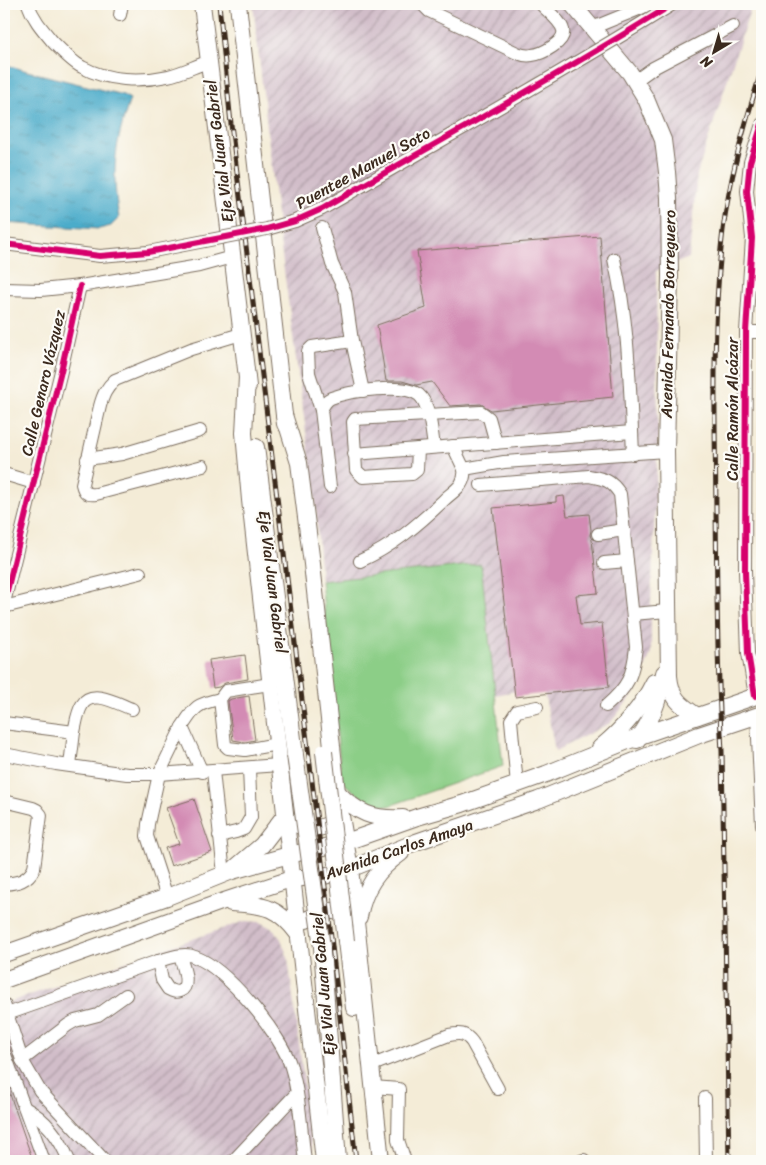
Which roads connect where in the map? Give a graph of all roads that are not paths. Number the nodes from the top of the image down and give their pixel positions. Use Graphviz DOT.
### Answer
graph roads {
  1 [pos="28,4"];
  2 [pos="202,4"];
  3 [pos="238,4"];
  4 [pos="422,4"];
  5 [pos="541,4"];
  6 [pos="572,4"];
  7 [pos="651,4"];
  8 [pos="673,4"];
  9 [pos="627,8"];
  10 [pos="732,26"];
  11 [pos="592,28"];
  12 [pos="208,62"];
  13 [pos="634,81"];
  14 [pos="762,124"];
  15 [pos="322,228"];
  16 [pos="4,244"];
  17 [pos="232,257"];
  18 [pos="614,259"];
  19 [pos="80,286"];
  20 [pos="4,289"];
  21 [pos="746,332"];
  22 [pos="762,332"];
  23 [pos="241,334"];
  24 [pos="352,341"];
  25 [pos="247,377"];
  26 [pos="363,391"];
  27 [pos="322,410"];
  28 [pos="284,415"];
  29 [pos="429,415"];
  30 [pos="200,431"];
  31 [pos="632,432"];
  32 [pos="496,443"];
  33 [pos="453,446"];
  34 [pos="434,447"];
  35 [pos="418,449"];
  36 [pos="666,450"];
  37 [pos="354,454"];
  38 [pos="633,454"];
  39 [pos="87,460"];
  40 [pos="203,466"];
  41 [pos="464,469"];
  42 [pos="4,474"];
  43 [pos="34,482"];
  44 [pos="481,485"];
  45 [pos="330,487"];
  46 [pos="624,530"];
  47 [pos="598,534"];
  48 [pos="360,561"];
  49 [pos="627,562"];
  50 [pos="604,563"];
  51 [pos="140,573"];
  52 [pos="4,603"];
  53 [pos="4,607"];
  54 [pos="667,610"];
  55 [pos="633,614"];
  56 [pos="668,653"];
  57 [pos="270,684"];
  58 [pos="759,695"];
  59 [pos="220,699"];
  60 [pos="606,706"];
  61 [pos="537,707"];
  62 [pos="132,709"];
  63 [pos="759,715"];
  64 [pos="697,716"];
  65 [pos="4,723"];
  66 [pos="182,727"];
  67 [pos="74,732"];
  68 [pos="640,736"];
  69 [pos="277,744"];
  70 [pos="259,747"];
  71 [pos="4,754"];
  72 [pos="592,755"];
  73 [pos="70,765"];
  74 [pos="279,765"];
  75 [pos="255,768"];
  76 [pos="208,771"];
  77 [pos="159,774"];
  78 [pos="546,774"];
  79 [pos="580,783"];
  80 [pos="517,785"];
  81 [pos="337,792"];
  82 [pos="554,793"];
  83 [pos="4,800"];
  84 [pos="462,804"];
  85 [pos="285,817"];
  86 [pos="417,817"];
  87 [pos="342,818"];
  88 [pos="470,825"];
  89 [pos="762,825"];
  90 [pos="219,836"];
  91 [pos="346,842"];
  92 [pos="416,842"];
  93 [pos="289,855"];
  94 [pos="350,869"];
  95 [pos="228,872"];
  96 [pos="291,879"];
  97 [pos="4,884"];
  98 [pos="167,898"];
  99 [pos="221,902"];
  100 [pos="299,930"];
  101 [pos="353,932"];
  102 [pos="4,954"];
  103 [pos="180,956"];
  104 [pos="158,961"];
  105 [pos="4,980"];
  106 [pos="126,995"];
  107 [pos="5,1009"];
  108 [pos="4,1052"];
  109 [pos="22,1060"];
  110 [pos="370,1066"];
  111 [pos="373,1086"];
  112 [pos="498,1089"];
  113 [pos="296,1094"];
  114 [pos="705,1098"];
  115 [pos="24,1108"];
  116 [pos="44,1161"];
  117 [pos="69,1161"];
  118 [pos="105,1161"];
  119 [pos="233,1161"];
  120 [pos="305,1161"];
  121 [pos="324,1161"];
  122 [pos="338,1161"];
  123 [pos="371,1161"];
  124 [pos="381,1161"];
  125 [pos="405,1161"];
  126 [pos="706,1161"];
  1 -- 12 [label="street"];
  2 -- 12 [label="main road, Eje Vial Juan Gabriel"];
  3 -- 28 [label="main road, Eje Vial Juan Gabriel"];
  4 -- 5 [label="street"];
  6 -- 11 [label="main road, Avenida Fernando Borreguero"];
  7 -- 9 [label="street"];
  8 -- 16 [label="street, Puentee Manuel Soto, bridge"];
  9 -- 11 [label="street"];
  10 -- 13 [label="street"];
  11 -- 13 [label="main road, Avenida Fernando Borreguero"];
  12 -- 17 [label="main road, Eje Vial Juan Gabriel"];
  13 -- 36 [label="main road, Avenida Fernando Borreguero"];
  14 -- 21 [label="street, Calle Ramón Alcázar"];
  15 -- 24 [label="street"];
  17 -- 19 [label="street"];
  17 -- 23 [label="main road, Eje Vial Juan Gabriel"];
  18 -- 31 [label="street"];
  19 -- 20 [label="street"];
  19 -- 43 [label="street, Calle Genaro Vázquez"];
  21 -- 22 [label="street"];
  21 -- 58 [label="street, Calle Ramón Alcázar"];
  23 -- 25 [label="main road, Eje Vial Juan Gabriel"];
  23 -- 39 [label="street"];
  24 -- 26 [label="street"];
  24 -- 27 [label="street"];
  25 -- 57 [label="main road"];
  25 -- 122 [label="main road, Eje Vial Juan Gabriel, bridge"];
  26 -- 27 [label="street"];
  26 -- 29 [label="street"];
  27 -- 45 [label="street"];
  28 -- 81 [label="main road"];
  28 -- 101 [label="main road, Eje Vial Juan Gabriel, bridge"];
  29 -- 32 [label="street"];
  29 -- 34 [label="street"];
  29 -- 37 [label="street"];
  30 -- 39 [label="street"];
  31 -- 32 [label="street"];
  31 -- 38 [label="street"];
  32 -- 33 [label="street"];
  33 -- 34 [label="street"];
  33 -- 41 [label="street"];
  34 -- 35 [label="street"];
  35 -- 37 [label="street"];
  35 -- 37 [label="street"];
  36 -- 38 [label="street"];
  36 -- 54 [label="main road, Avenida Fernando Borreguero"];
  38 -- 41 [label="street"];
  39 -- 40 [label="street"];
  41 -- 48 [label="street"];
  42 -- 43 [label="street"];
  43 -- 52 [label="street, Calle Genaro Vázquez"];
  44 -- 46 [label="street"];
  46 -- 47 [label="street"];
  46 -- 49 [label="street"];
  49 -- 50 [label="street"];
  49 -- 55 [label="street"];
  51 -- 53 [label="street"];
  54 -- 55 [label="street"];
  54 -- 56 [label="main road, Avenida Fernando Borreguero"];
  55 -- 60 [label="street"];
  56 -- 64 [label="main road"];
  56 -- 68 [label="main road"];
  56 -- 72 [label="main road"];
  57 -- 59 [label="street"];
  57 -- 69 [label="main road"];
  58 -- 64 [label="main road, Avenida Carlos Amaya"];
  59 -- 66 [label="street"];
  59 -- 70 [label="street"];
  61 -- 80 [label="street"];
  62 -- 67 [label="street"];
  63 -- 79 [label="main road, Avenida Carlos Amaya"];
  63 -- 89 [label="street"];
  64 -- 68 [label="main road, Avenida Carlos Amaya"];
  65 -- 67 [label="street"];
  66 -- 76 [label="street"];
  66 -- 77 [label="street"];
  67 -- 73 [label="street"];
  68 -- 72 [label="main road, Avenida Carlos Amaya"];
  68 -- 79 [label="main road"];
  69 -- 70 [label="street"];
  69 -- 74 [label="main road"];
  70 -- 75 [label="street"];
  71 -- 73 [label="street"];
  72 -- 78 [label="main road, Avenida Carlos Amaya"];
  73 -- 77 [label="street"];
  74 -- 75 [label="street"];
  74 -- 85 [label="main road"];
  75 -- 76 [label="street"];
  75 -- 90 [label="street"];
  76 -- 77 [label="street"];
  76 -- 90 [label="street"];
  77 -- 98 [label="street"];
  78 -- 80 [label="main road, Avenida Carlos Amaya"];
  78 -- 82 [label="main road"];
  79 -- 82 [label="main road, Avenida Carlos Amaya"];
  80 -- 84 [label="main road, Avenida Carlos Amaya"];
  81 -- 86 [label="main road"];
  81 -- 87 [label="main road"];
  82 -- 88 [label="main road, Avenida Carlos Amaya"];
  83 -- 97 [label="street"];
  84 -- 86 [label="main road, Avenida Carlos Amaya"];
  84 -- 88 [label="main road"];
  85 -- 87 [label="main road"];
  85 -- 93 [label="main road"];
  85 -- 95 [label="main road"];
  86 -- 91 [label="main road, Avenida Carlos Amaya"];
  87 -- 91 [label="main road"];
  88 -- 92 [label="main road, Avenida Carlos Amaya"];
  90 -- 95 [label="street"];
  91 -- 93 [label="main road, Avenida Carlos Amaya"];
  91 -- 94 [label="main road"];
  92 -- 94 [label="main road, Avenida Carlos Amaya"];
  92 -- 101 [label="main road"];
  93 -- 95 [label="main road, Avenida Carlos Amaya"];
  93 -- 96 [label="main road"];
  94 -- 96 [label="main road, Avenida Carlos Amaya"];
  94 -- 101 [label="main road"];
  95 -- 98 [label="main road, Avenida Carlos Amaya"];
  96 -- 99 [label="main road, Avenida Carlos Amaya"];
  96 -- 100 [label="main road"];
  98 -- 102 [label="main road, Avenida Carlos Amaya"];
  99 -- 100 [label="main road"];
  99 -- 105 [label="main road, Avenida Carlos Amaya"];
  100 -- 101 [label="main road"];
  100 -- 121 [label="main road"];
  101 -- 110 [label="main road"];
  101 -- 123 [label="main road, Eje Vial Juan Gabriel"];
  103 -- 104 [label="street"];
  103 -- 104 [label="street"];
  103 -- 113 [label="street"];
  104 -- 107 [label="street"];
  106 -- 109 [label="street"];
  107 -- 109 [label="street"];
  108 -- 115 [label="street"];
  109 -- 118 [label="street"];
  110 -- 111 [label="main road"];
  110 -- 112 [label="street"];
  111 -- 124 [label="main road"];
  111 -- 125 [label="street"];
  113 -- 119 [label="street"];
  113 -- 120 [label="street"];
  114 -- 126 [label="street"];
  115 -- 116 [label="street"];
  115 -- 117 [label="street"];
}
